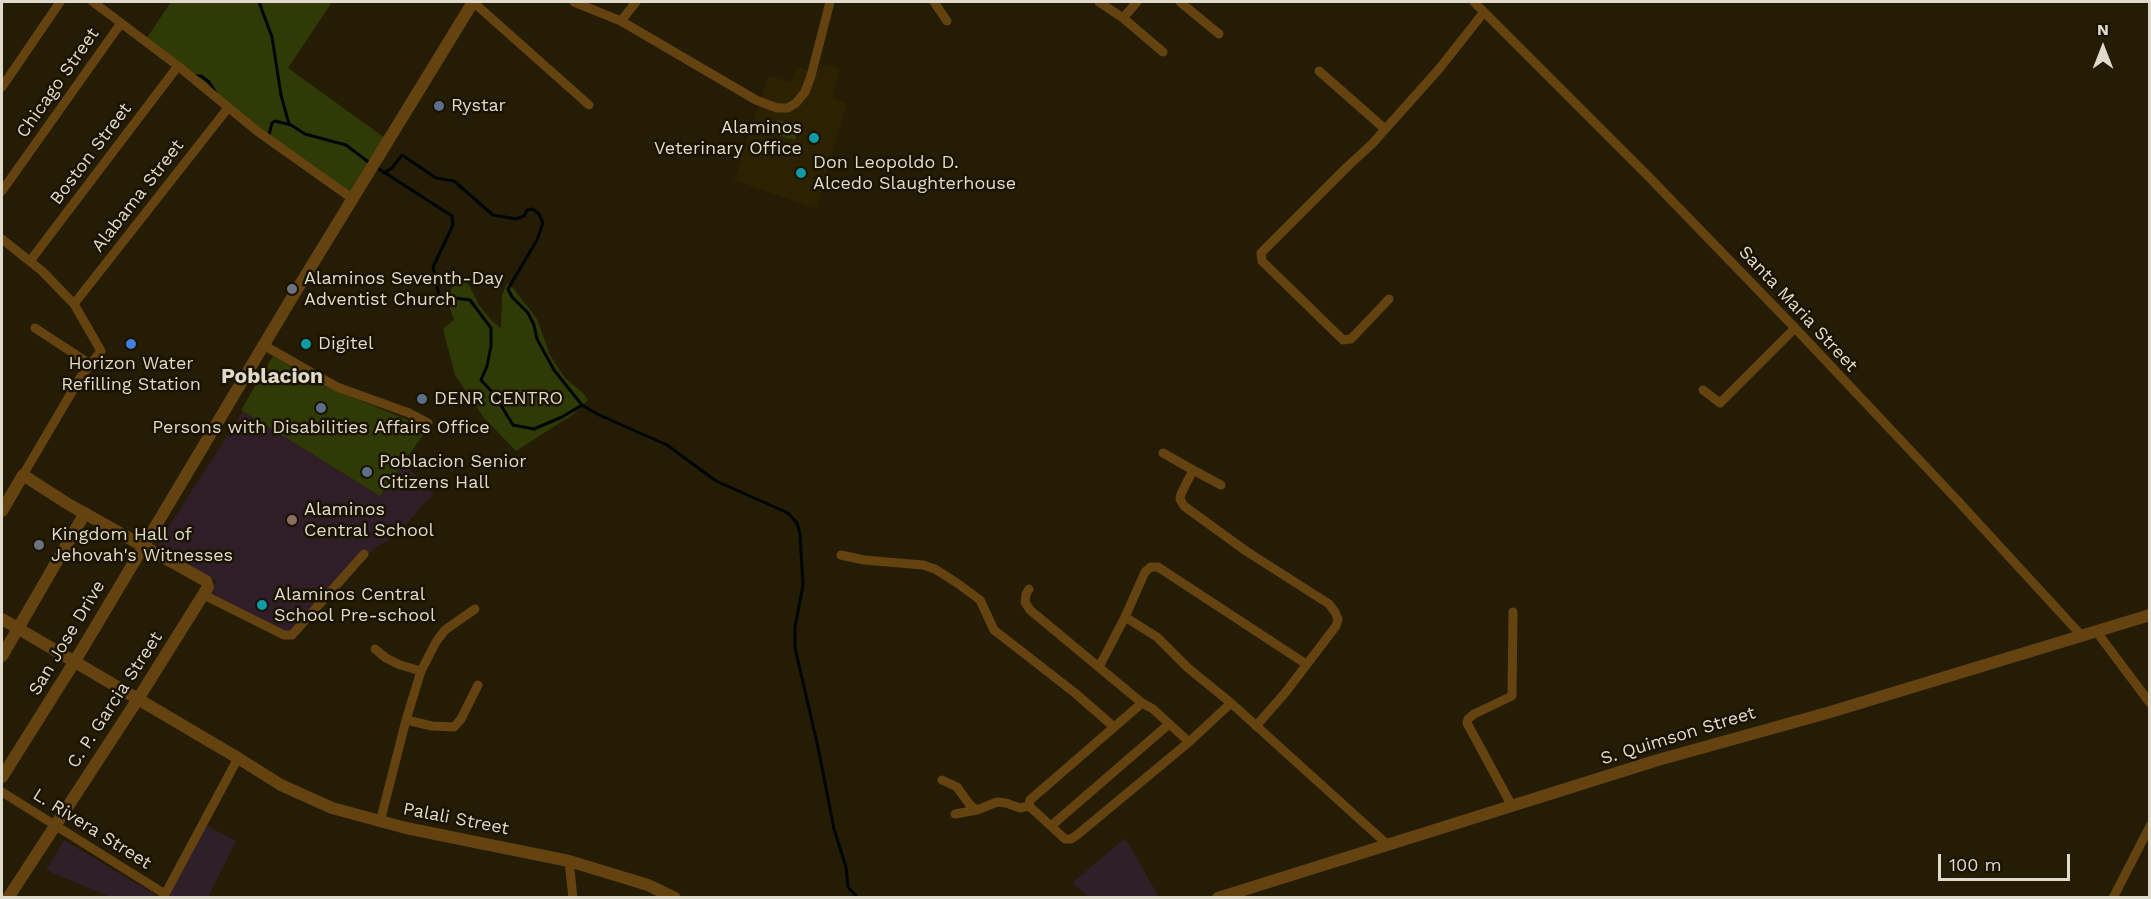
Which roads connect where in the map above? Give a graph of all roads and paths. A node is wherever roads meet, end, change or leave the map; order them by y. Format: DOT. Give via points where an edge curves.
graph roads {
  1 [pos="60,2"];
  2 [pos="93,2"];
  3 [pos="473,2"];
  4 [pos="574,2"];
  5 [pos="636,2"];
  6 [pos="830,2"];
  7 [pos="934,2"];
  8 [pos="1099,2"];
  9 [pos="1137,2"];
  10 [pos="1180,2"];
  11 [pos="1474,2"];
  12 [pos="1484,12"];
  13 [pos="1123,18"];
  14 [pos="621,21"];
  15 [pos="947,21"];
  16 [pos="121,23"];
  17 [pos="1220,34"];
  18 [pos="1163,52"];
  19 [pos="178,66"];
  20 [pos="1319,71"];
  21 [pos="2,87"];
  22 [pos="589,105"];
  23 [pos="228,108"];
  24 [pos="1385,129"];
  25 [pos="2,191"];
  26 [pos="353,199"];
  27 [pos="2,239"];
  28 [pos="30,261"];
  29 [pos="1389,299"];
  30 [pos="74,304"];
  31 [pos="35,328"];
  32 [pos="1795,328"];
  33 [pos="265,346"];
  34 [pos="90,364"];
  35 [pos="1703,390"];
  36 [pos="428,423"];
  37 [pos="1163,453"];
  38 [pos="1193,470"];
  39 [pos="22,475"];
  40 [pos="1221,485"];
  41 [pos="2,511"];
  42 [pos="85,513"];
  43 [pos="143,547"];
  44 [pos="363,554"];
  45 [pos="841,555"];
  46 [pos="1029,589"];
  47 [pos="204,595"];
  48 [pos="475,609"];
  49 [pos="1513,612"];
  50 [pos="2150,615"];
  51 [pos="1125,617"];
  52 [pos="2,619"];
  53 [pos="18,630"];
  54 [pos="2096,631"];
  55 [pos="2081,635"];
  56 [pos="375,649"];
  57 [pos="2,656"];
  58 [pos="75,662"];
  59 [pos="1306,664"];
  60 [pos="1099,667"];
  61 [pos="421,671"];
  62 [pos="478,685"];
  63 [pos="138,699"];
  64 [pos="1142,703"];
  65 [pos="1231,703"];
  66 [pos="2150,704"];
  67 [pos="406,720"];
  68 [pos="1169,724"];
  69 [pos="1256,726"];
  70 [pos="1114,727"];
  71 [pos="1189,742"];
  72 [pos="238,758"];
  73 [pos="2,777"];
  74 [pos="942,780"];
  75 [pos="2,792"];
  76 [pos="1029,806"];
  77 [pos="1512,806"];
  78 [pos="976,810"];
  79 [pos="956,814"];
  80 [pos="380,822"];
  81 [pos="54,826"];
  82 [pos="1051,826"];
  83 [pos="2150,826"];
  84 [pos="1388,844"];
  85 [pos="569,861"];
  86 [pos="164,896"];
  87 [pos="8,897"];
  88 [pos="573,897"];
  89 [pos="675,897"];
  90 [pos="1218,897"];
  91 [pos="2113,897"];
  1 -- 21 [label="street"];
  2 -- 16 [label="street"];
  3 -- 22 [label="street"];
  3 -- 26 [label="street, San Jose Drive"];
  4 -- 14 [label="street"];
  5 -- 14 [label="street"];
  6 -- 14 [label="street" via="812,76 796,104 788,108 756,100"];
  7 -- 15 [label="street"];
  8 -- 13 [label="street"];
  9 -- 13 [label="street"];
  10 -- 17 [label="street"];
  11 -- 12 [label="street, Santa Maria Street"];
  12 -- 24 [label="street"];
  12 -- 32 [label="street, Santa Maria Street"];
  13 -- 18 [label="street"];
  16 -- 19 [label="street"];
  16 -- 25 [label="street, Chicago Street"];
  19 -- 23 [label="street"];
  19 -- 28 [label="street, Boston Street"];
  20 -- 24 [label="street"];
  23 -- 26 [label="street"];
  23 -- 30 [label="street, Alabama Street"];
  24 -- 29 [label="street" via="1264,249 1261,258 1343,340 1351,339"];
  26 -- 33 [label="street, San Jose Drive"];
  27 -- 28 [label="street"];
  28 -- 30 [label="street"];
  30 -- 34 [label="street" via="101,351"];
  31 -- 34 [label="street"];
  32 -- 35 [label="street" via="1720,403"];
  32 -- 55 [label="street, Santa Maria Street"];
  33 -- 36 [label="street" via="337,387"];
  33 -- 43 [label="street, San Jose Drive"];
  34 -- 39 [label="street"];
  37 -- 38 [label="street"];
  38 -- 40 [label="street"];
  38 -- 59 [label="street" via="1181,494 1184,506 1329,604 1335,612 1336,626"];
  39 -- 41 [label="street"];
  39 -- 42 [label="street"];
  42 -- 43 [label="street"];
  42 -- 53 [label="street"];
  43 -- 47 [label="street" via="206,581"];
  43 -- 58 [label="street, San Jose Drive"];
  44 -- 47 [label="street" via="292,636 284,636"];
  45 -- 70 [label="street" via="935,569 980,600 994,630"];
  46 -- 60 [label="street" via="1024,602 1030,610"];
  47 -- 63 [label="street, C. P. Garcia Street"];
  48 -- 61 [label="street" via="445,630"];
  49 -- 77 [label="street" via="1511,697 1474,714 1467,723"];
  50 -- 54 [label="street, S. Quimson Street"];
  51 -- 59 [label="street" via="1145,572 1158,567"];
  51 -- 60 [label="street"];
  51 -- 65 [label="street" via="1157,637"];
  52 -- 53 [label="street, Palali Street"];
  53 -- 57 [label="street"];
  53 -- 58 [label="street, Palali Street"];
  54 -- 55 [label="street, S. Quimson Street"];
  54 -- 66 [label="street"];
  55 -- 77 [label="street, S. Quimson Street"];
  56 -- 61 [label="street" via="400,665"];
  58 -- 63 [label="street, Palali Street"];
  58 -- 73 [label="street, San Jose Drive"];
  59 -- 69 [label="street"];
  60 -- 64 [label="street"];
  61 -- 67 [label="street"];
  62 -- 67 [label="street" via="454,727"];
  63 -- 72 [label="street, Palali Street"];
  63 -- 81 [label="street, C. P. Garcia Street"];
  64 -- 68 [label="street"];
  64 -- 70 [label="street"];
  65 -- 69 [label="street"];
  65 -- 71 [label="street"];
  67 -- 80 [label="street"];
  68 -- 71 [label="street"];
  68 -- 82 [label="street"];
  69 -- 84 [label="street"];
  70 -- 76 [label="street" via="1032,797"];
  71 -- 82 [label="street" via="1071,839 1065,839"];
  72 -- 80 [label="street, Palali Street" via="281,785 332,808"];
  72 -- 86 [label="street"];
  74 -- 78 [label="street" via="957,787"];
  75 -- 81 [label="street, L. Rivera Street"];
  76 -- 78 [label="street" via="1020,808 997,802"];
  76 -- 82 [label="street"];
  77 -- 84 [label="street, S. Quimson Street"];
  78 -- 79 [label="street"];
  80 -- 85 [label="street, Palali Street"];
  81 -- 86 [label="street, L. Rivera Street"];
  81 -- 87 [label="street, C. P. Garcia Street"];
  83 -- 91 [label="street"];
  84 -- 90 [label="street, S. Quimson Street"];
  85 -- 88 [label="street"];
  85 -- 89 [label="street, Palali Street"];
}
